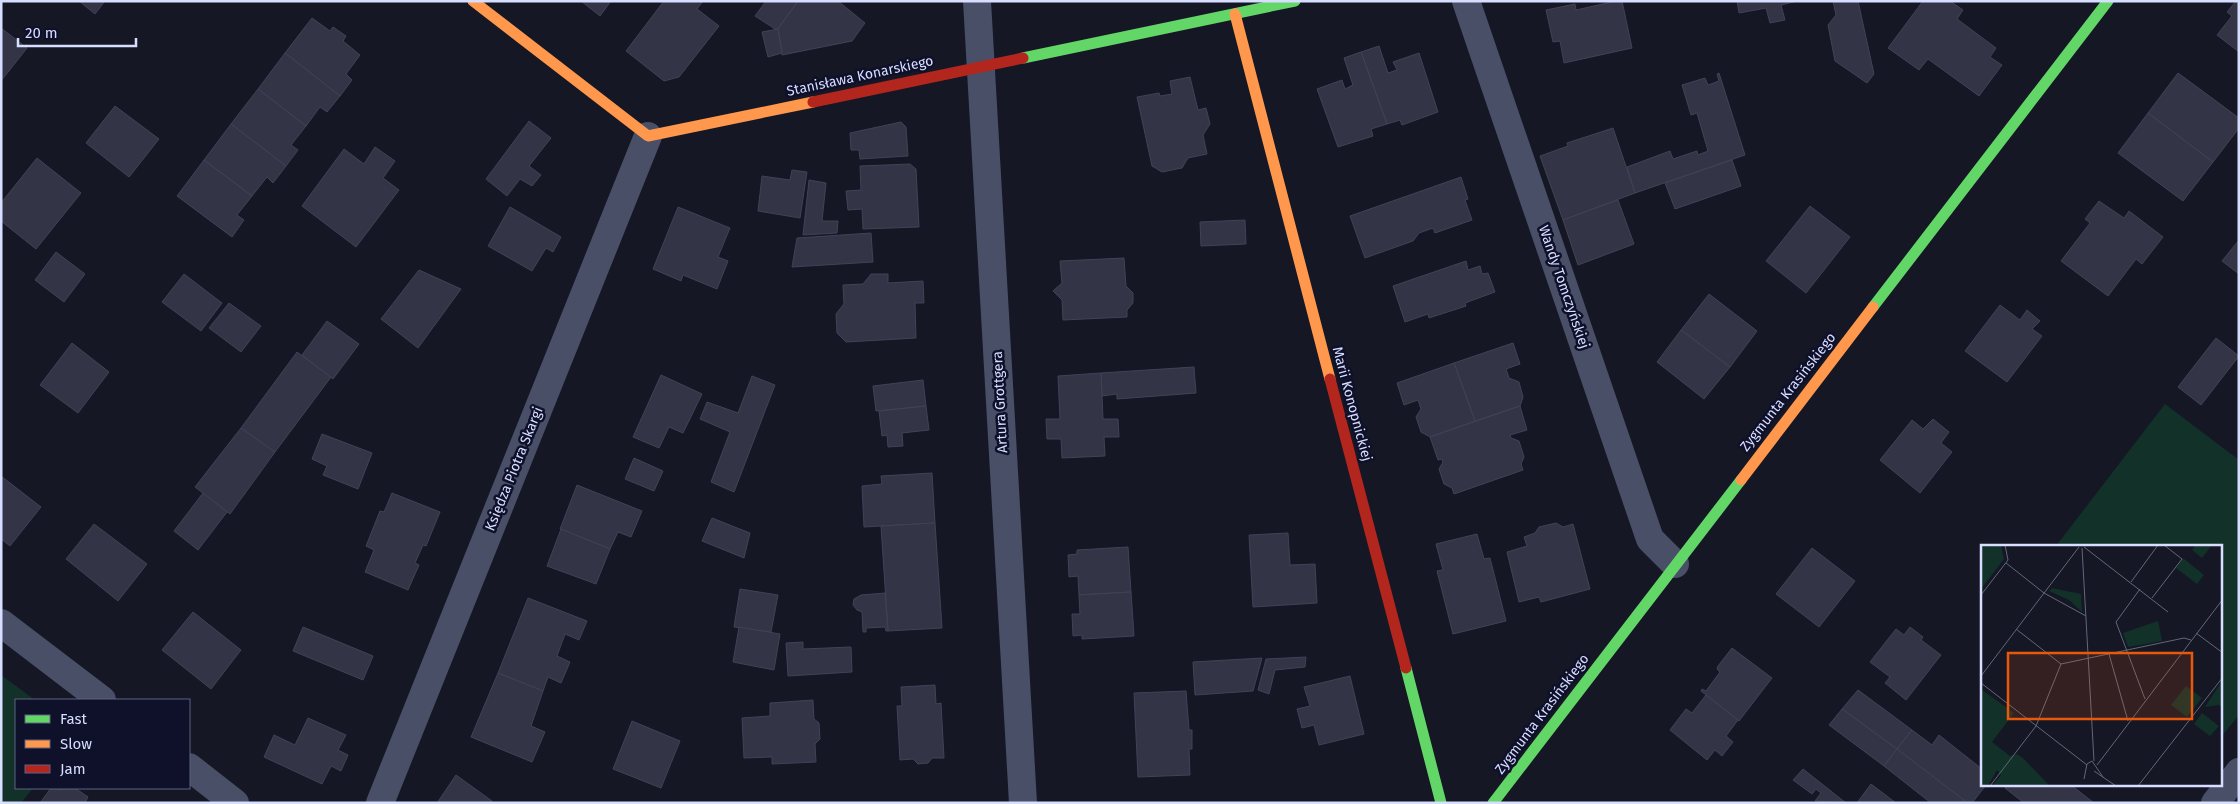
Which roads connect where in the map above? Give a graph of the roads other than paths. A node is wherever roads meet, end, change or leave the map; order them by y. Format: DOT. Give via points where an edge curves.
graph roads {
  1 [pos="473,1"];
  2 [pos="977,1"];
  3 [pos="1295,1"];
  4 [pos="1466,1"];
  5 [pos="2108,1"];
  6 [pos="1235,14"];
  7 [pos="981,66"];
  8 [pos="648,136"];
  9 [pos="1675,564"];
  10 [pos="1,623"];
  11 [pos="101,699"];
  12 [pos="190,768"];
  13 [pos="2239,772"];
  14 [pos="235,803"];
  15 [pos="380,803"];
  16 [pos="1023,803"];
  17 [pos="1441,803"];
  18 [pos="1493,803"];
  19 [pos="2215,803"];
  1 -- 8 [label="street"];
  2 -- 7 [label="street, Artura Grottgera"];
  3 -- 6 [label="street, Stanisława Konarskiego"];
  4 -- 9 [label="street, Wandy Tomczyńskiej" via="1650,539"];
  5 -- 9 [label="street, Zygmunta Krasińskiego"];
  6 -- 7 [label="street, Stanisława Konarskiego"];
  6 -- 17 [label="street, Marii Konopnickiej"];
  7 -- 8 [label="street, Stanisława Konarskiego"];
  7 -- 16 [label="street, Artura Grottgera"];
  8 -- 15 [label="street, Księdza Piotra Skargi"];
  9 -- 18 [label="street, Zygmunta Krasińskiego"];
  10 -- 11 [label="street"];
  12 -- 14 [label="street"];
  13 -- 19 [label="street"];
}
